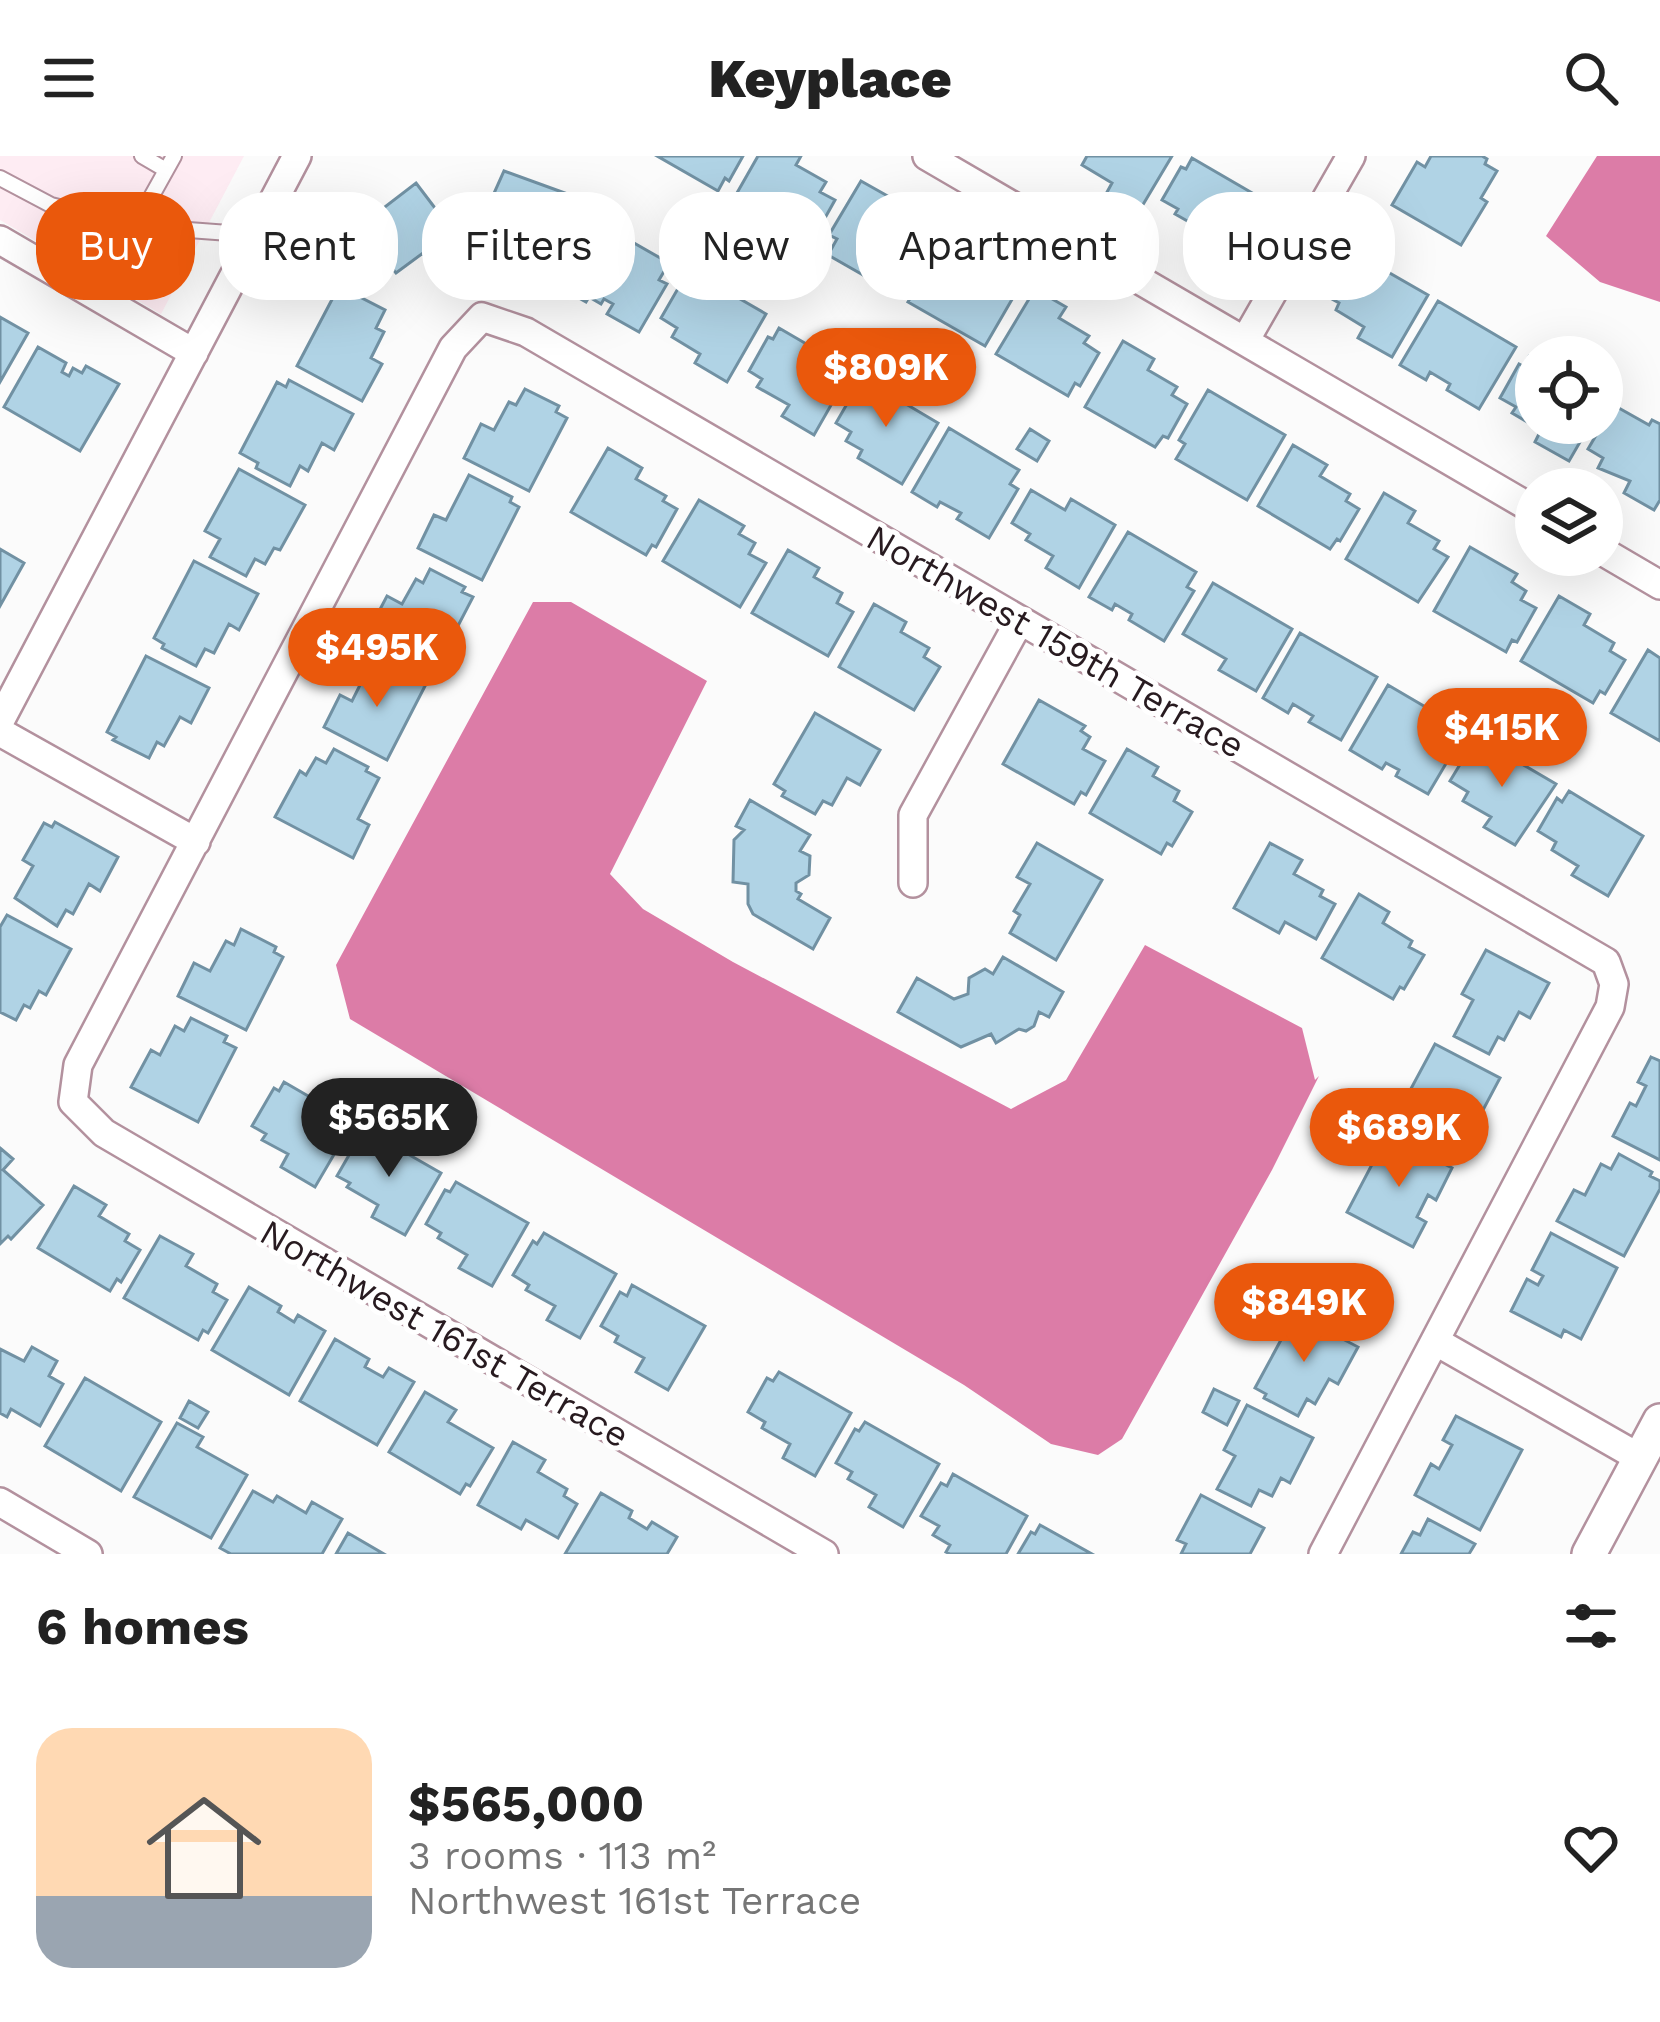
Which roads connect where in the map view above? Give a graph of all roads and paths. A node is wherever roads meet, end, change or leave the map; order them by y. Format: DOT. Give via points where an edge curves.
graph roads {
  1 [pos="142,156"];
  2 [pos="298,156"];
  3 [pos="927,156"];
  4 [pos="1351,156"];
  5 [pos="170,163"];
  6 [pos="0,178"];
  7 [pos="153,192"];
  8 [pos="279,192"];
  9 [pos="36,197"];
  10 [pos="0,240"];
  11 [pos="222,300"];
  12 [pos="1246,339"];
  13 [pos="194,353"];
  14 [pos="1515,499"];
  15 [pos="1623,563"];
  16 [pos="1660,585"];
  17 [pos="1021,620"];
  18 [pos="0,722"];
  19 [pos="0,732"];
  20 [pos="196,842"];
  21 [pos="913,883"];
  22 [pos="1435,1341"];
  23 [pos="1660,1421"];
  24 [pos="1640,1458"];
  25 [pos="0,1502"];
  26 [pos="88,1554"];
  27 [pos="824,1554"];
  28 [pos="1322,1554"];
  29 [pos="1589,1554"];
  1 -- 5 [label="lane"];
  2 -- 8 [label="street"];
  3 -- 12 [label="street"];
  4 -- 12 [label="street"];
  5 -- 7 [label="lane"];
  6 -- 9 [label="lane"];
  10 -- 13 [label="street"];
  11 -- 13 [label="street"];
  12 -- 14 [label="street"];
  13 -- 18 [label="street"];
  15 -- 16 [label="street"];
  17 -- 20 [label="street, Northwest 159th Terrace" via="526,332 482,316 453,348"];
  17 -- 21 [label="street" via="913,815"];
  17 -- 22 [label="street, Northwest 159th Terrace" via="1606,962 1614,984 1610,1007"];
  19 -- 20 [label="street"];
  20 -- 27 [label="street, Northwest 161st Terrace" via="78,1066 73,1102 104,1133"];
  22 -- 24 [label="street"];
  22 -- 28 [label="street"];
  23 -- 24 [label="street"];
  24 -- 29 [label="street"];
  25 -- 26 [label="street"];
}
